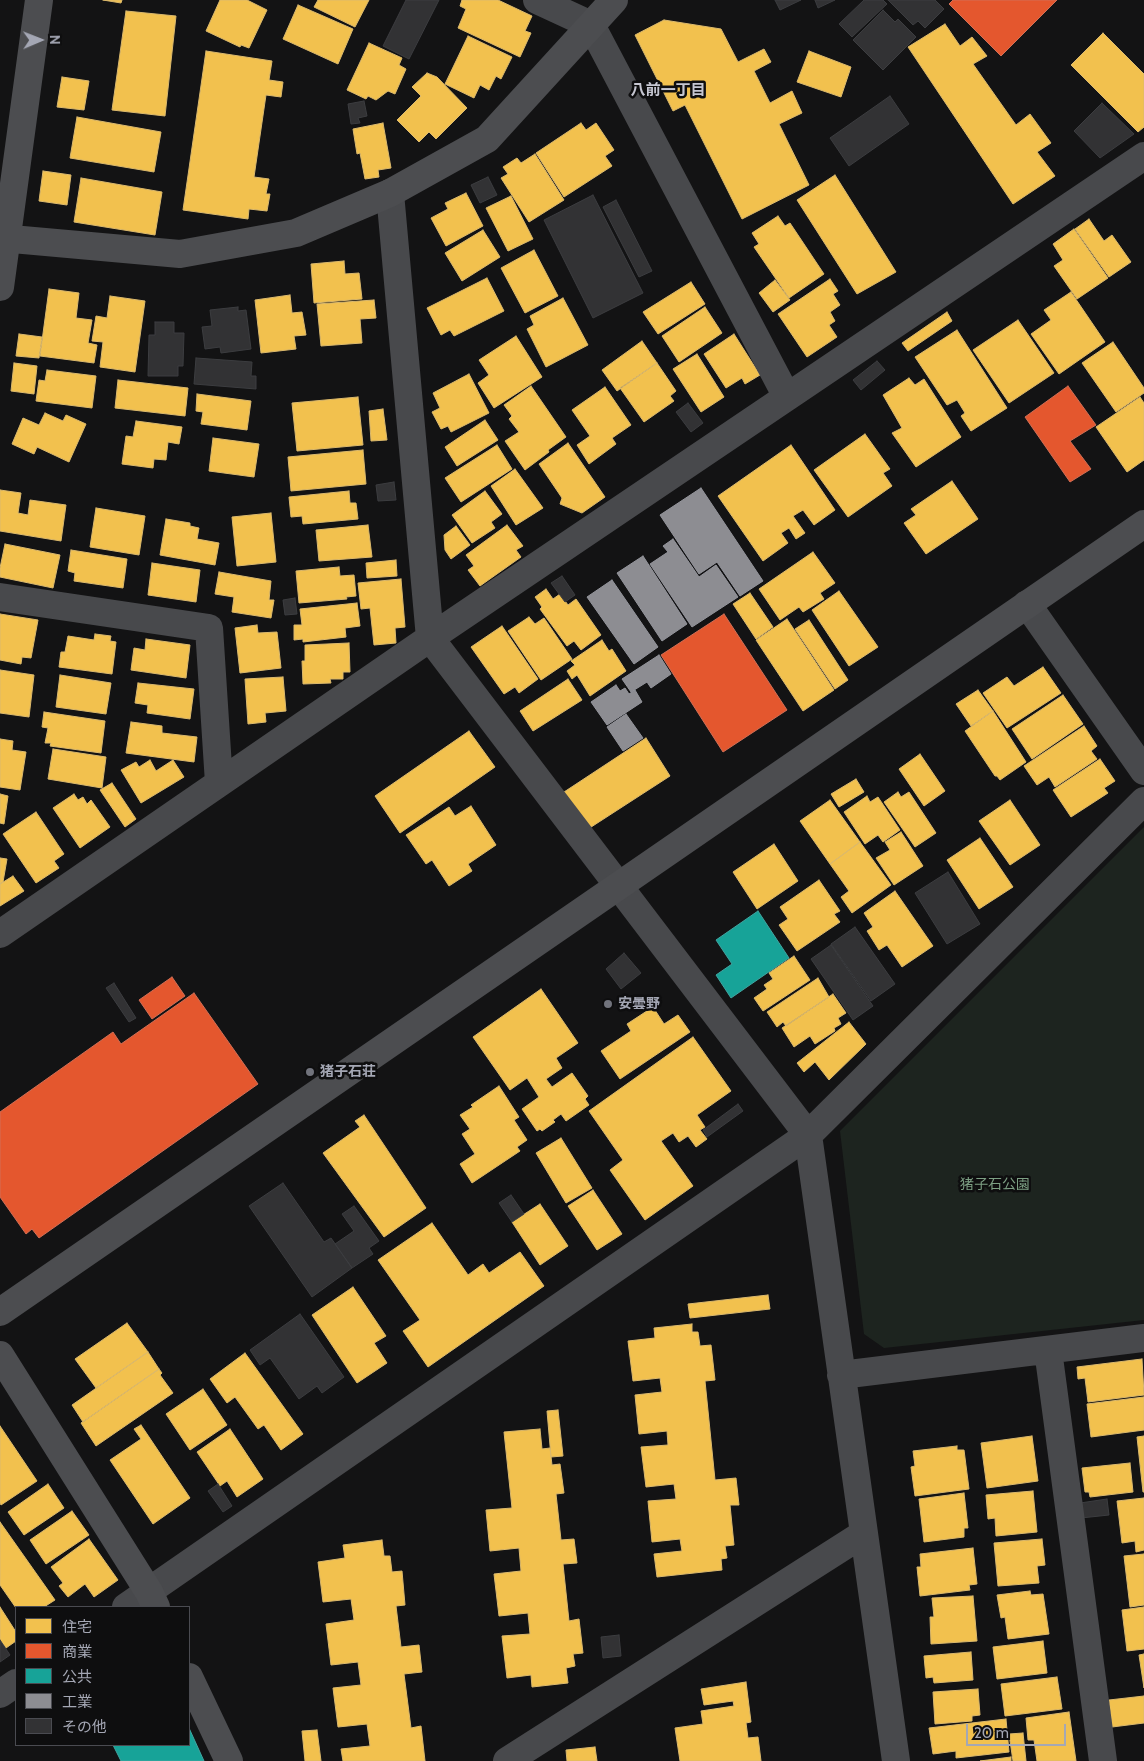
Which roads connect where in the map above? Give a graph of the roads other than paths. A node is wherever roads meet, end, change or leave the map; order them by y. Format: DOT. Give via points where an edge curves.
graph roads {
  1 [pos="39,0"];
  2 [pos="537,0"];
  3 [pos="614,0"];
  4 [pos="591,25"];
  5 [pos="1144,156"];
  6 [pos="390,193"];
  7 [pos="3,239"];
  8 [pos="0,287"];
  9 [pos="788,397"];
  10 [pos="1144,524"];
  11 [pos="0,597"];
  12 [pos="1027,604"];
  13 [pos="430,638"];
  14 [pos="1144,771"];
  15 [pos="219,783"];
  16 [pos="1144,800"];
  17 [pos="618,886"];
  18 [pos="0,934"];
  19 [pos="808,1135"];
  20 [pos="0,1312"];
  21 [pos="1144,1338"];
  22 [pos="1048,1350"];
  23 [pos="0,1356"];
  24 [pos="841,1375"];
  25 [pos="863,1534"];
  26 [pos="152,1600"];
  27 [pos="130,1606"];
  28 [pos="190,1679"];
  29 [pos="15,1684"];
  30 [pos="0,1694"];
  31 [pos="228,1761"];
  32 [pos="506,1761"];
  33 [pos="896,1761"];
  34 [pos="1103,1761"];
  1 -- 7 [label="street"];
  2 -- 4 [label="street"];
  3 -- 4 [label="street"];
  4 -- 6 [label="street" via="487,139"];
  4 -- 9 [label="street"];
  5 -- 9 [label="street"];
  6 -- 7 [label="street" via="296,233 180,254"];
  6 -- 13 [label="street"];
  7 -- 8 [label="street"];
  9 -- 13 [label="street"];
  10 -- 12 [label="street"];
  11 -- 15 [label="street" via="209,628"];
  12 -- 14 [label="street"];
  12 -- 17 [label="street"];
  13 -- 15 [label="street"];
  13 -- 17 [label="street"];
  15 -- 18 [label="street"];
  16 -- 19 [label="street"];
  17 -- 19 [label="street"];
  17 -- 20 [label="street"];
  19 -- 24 [label="street"];
  19 -- 26 [label="street"];
  21 -- 22 [label="street"];
  22 -- 24 [label="street"];
  22 -- 34 [label="street"];
  23 -- 26 [label="street"];
  24 -- 25 [label="street"];
  25 -- 32 [label="street"];
  25 -- 33 [label="street"];
  26 -- 27 [label="street"];
  28 -- 31 [label="street"];
  29 -- 30 [label="street"];
}
